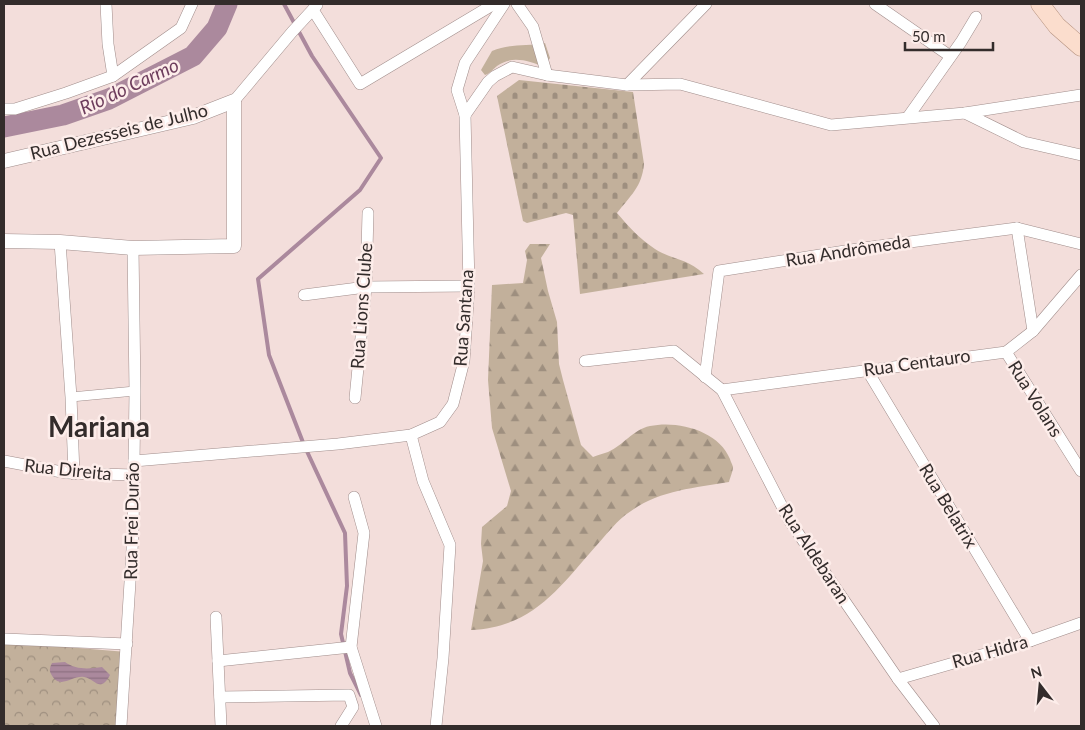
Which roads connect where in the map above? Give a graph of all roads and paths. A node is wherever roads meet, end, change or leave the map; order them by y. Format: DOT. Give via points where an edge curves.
graph roads {
  1 [pos="106,4"];
  2 [pos="192,4"];
  3 [pos="494,4"];
  4 [pos="504,4"];
  5 [pos="516,4"];
  6 [pos="706,4"];
  7 [pos="875,4"];
  8 [pos="1040,4"];
  9 [pos="316,7"];
  10 [pos="976,17"];
  11 [pos="1081,47"];
  12 [pos="950,56"];
  13 [pos="547,75"];
  14 [pos="113,76"];
  15 [pos="627,85"];
  16 [pos="1081,95"];
  17 [pos="234,101"];
  18 [pos="4,109"];
  19 [pos="965,113"];
  20 [pos="465,116"];
  21 [pos="908,118"];
  22 [pos="1081,155"];
  23 [pos="4,161"];
  24 [pos="368,213"];
  25 [pos="1017,228"];
  26 [pos="4,241"];
  27 [pos="60,242"];
  28 [pos="1081,244"];
  29 [pos="133,248"];
  30 [pos="1081,274"];
  31 [pos="469,286"];
  32 [pos="366,287"];
  33 [pos="304,295"];
  34 [pos="1033,331"];
  35 [pos="1006,352"];
  36 [pos="586,361"];
  37 [pos="867,370"];
  38 [pos="705,377"];
  39 [pos="722,390"];
  40 [pos="135,391"];
  41 [pos="71,397"];
  42 [pos="355,398"];
  43 [pos="411,435"];
  44 [pos="4,461"];
  45 [pos="134,461"];
  46 [pos="1081,470"];
  47 [pos="74,474"];
  48 [pos="134,475"];
  49 [pos="354,498"];
  50 [pos="216,617"];
  51 [pos="1081,623"];
  52 [pos="4,639"];
  53 [pos="1030,641"];
  54 [pos="127,644"];
  55 [pos="350,647"];
  56 [pos="218,661"];
  57 [pos="898,679"];
  58 [pos="220,697"];
  59 [pos="121,726"];
  60 [pos="221,726"];
  61 [pos="341,726"];
  62 [pos="376,726"];
  63 [pos="436,726"];
  64 [pos="934,726"];
  1 -- 14 [label="street"];
  2 -- 14 [label="street" via="181,28"];
  3 -- 9 [label="street" via="360,84"];
  4 -- 20 [label="street, Rua Santana" via="464,63 457,90"];
  5 -- 13 [label="street" via="533,27"];
  6 -- 15 [label="street"];
  7 -- 12 [label="street"];
  8 -- 11 [label="main road" via="1057,26"];
  9 -- 17 [label="street, Rua Dezesseis de Julho"];
  10 -- 12 [label="street"];
  12 -- 21 [label="street"];
  13 -- 15 [label="street"];
  13 -- 20 [label="street" via="512,67 488,82"];
  14 -- 18 [label="street" via="49,98"];
  15 -- 21 [label="street" via="680,84 830,125"];
  16 -- 19 [label="street"];
  17 -- 23 [label="street, Rua Dezesseis de Julho" via="193,117"];
  17 -- 29 [label="street" via="234,246"];
  19 -- 21 [label="street"];
  19 -- 22 [label="street" via="1024,142"];
  20 -- 31 [label="street, Rua Santana"];
  24 -- 32 [label="street, Rua Lions Clube"];
  25 -- 28 [label="street, Rua Andrômeda"];
  25 -- 34 [label="street"];
  25 -- 38 [label="street, Rua Andrômeda" via="719,271"];
  26 -- 27 [label="street"];
  27 -- 29 [label="street"];
  27 -- 41 [label="street"];
  29 -- 40 [label="street, Rua Frei Durão"];
  30 -- 34 [label="street"];
  31 -- 32 [label="street"];
  31 -- 43 [label="street, Rua Santana" via="464,361 453,404 440,422"];
  32 -- 33 [label="street"];
  32 -- 42 [label="street, Rua Lions Clube"];
  34 -- 35 [label="street"];
  35 -- 37 [label="street, Rua Centauro"];
  35 -- 46 [label="street, Rua Volans"];
  36 -- 38 [label="street, Rua Aldebaran" via="674,351"];
  37 -- 39 [label="street, Rua Centauro"];
  37 -- 53 [label="street, Rua Belatrix"];
  38 -- 39 [label="street, Rua Aldebaran"];
  39 -- 57 [label="street, Rua Aldebaran" via="789,520"];
  40 -- 41 [label="street"];
  40 -- 45 [label="street, Rua Frei Durão"];
  41 -- 47 [label="street"];
  43 -- 45 [label="street, Rua Santana"];
  43 -- 63 [label="street" via="423,481 450,545"];
  44 -- 47 [label="street, Rua Direita"];
  45 -- 48 [label="street, Rua Frei Durão"];
  47 -- 48 [label="street, Rua Direita"];
  48 -- 54 [label="street, Rua Frei Durão"];
  49 -- 55 [label="street" via="364,533"];
  50 -- 56 [label="street"];
  51 -- 53 [label="street, Rua Hidra"];
  52 -- 54 [label="street"];
  53 -- 57 [label="street, Rua Hidra"];
  54 -- 59 [label="street, Rua Frei Durão"];
  55 -- 56 [label="street"];
  55 -- 62 [label="street"];
  56 -- 58 [label="street"];
  57 -- 64 [label="street, Rua Aldebaran"];
  58 -- 60 [label="street"];
  58 -- 61 [label="street" via="349,695 353,708"];
}
